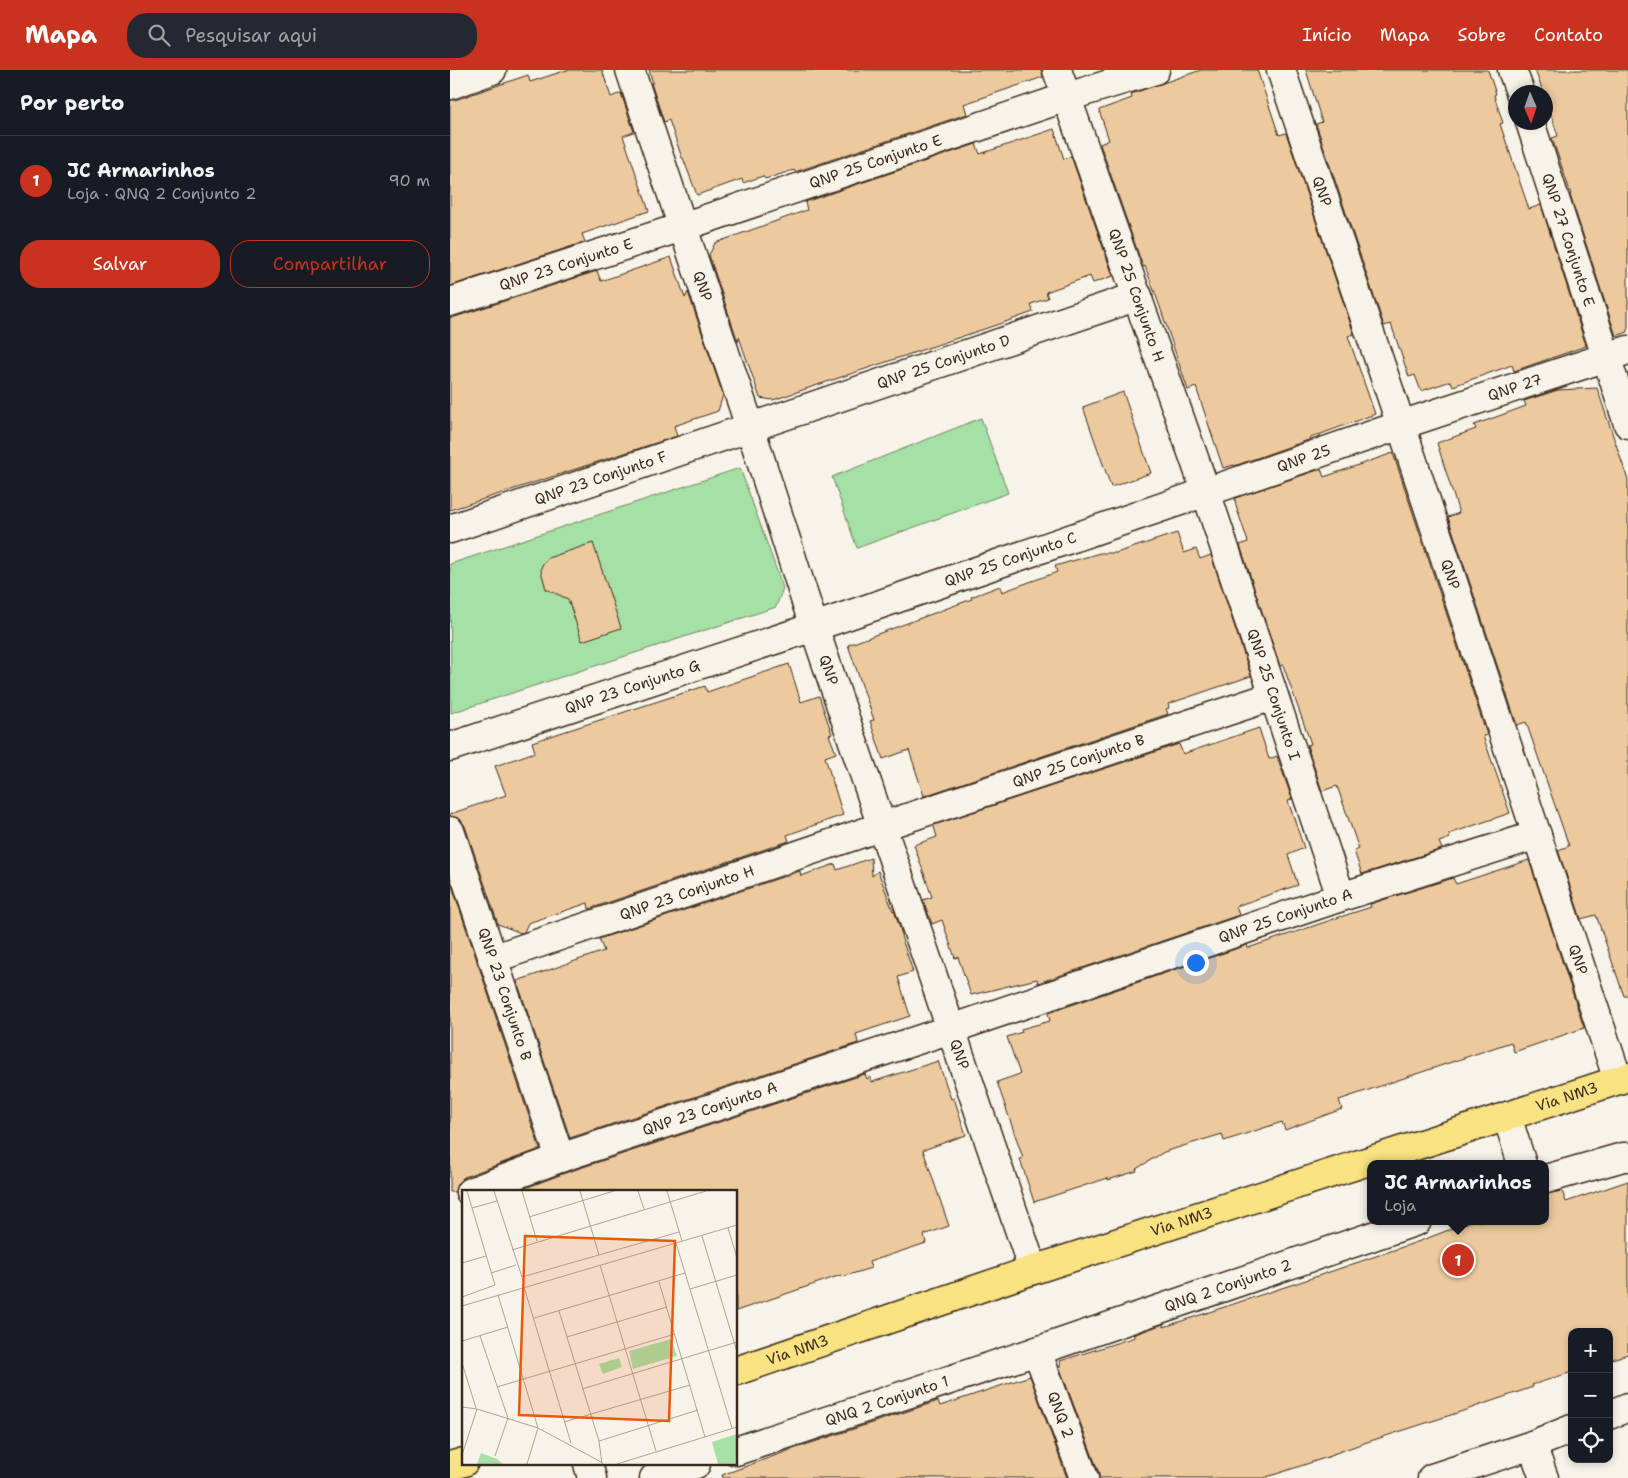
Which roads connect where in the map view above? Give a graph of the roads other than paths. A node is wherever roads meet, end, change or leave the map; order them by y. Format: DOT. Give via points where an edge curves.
graph roads {
  1 [pos="492,70"];
  2 [pos="630,70"];
  3 [pos="1057,70"];
  4 [pos="1155,70"];
  5 [pos="1281,70"];
  6 [pos="1512,70"];
  7 [pos="450,85"];
  8 [pos="1517,85"];
  9 [pos="1067,97"];
  10 [pos="1533,130"];
  11 [pos="682,227"];
  12 [pos="1138,296"];
  13 [pos="450,302"];
  14 [pos="1617,353"];
  15 [pos="1628,424"];
  16 [pos="1401,425"];
  17 [pos="750,427"];
  18 [pos="1206,492"];
  19 [pos="450,529"];
  20 [pos="814,627"];
  21 [pos="1273,696"];
  22 [pos="450,746"];
  23 [pos="883,826"];
  24 [pos="450,831"];
  25 [pos="1536,834"];
  26 [pos="1340,897"];
  27 [pos="492,959"];
  28 [pos="951,1028"];
  29 [pos="1623,1079"];
  30 [pos="1508,1116"];
  31 [pos="1628,1157"];
  32 [pos="560,1158"];
  33 [pos="1372,1160"];
  34 [pos="1521,1160"];
  35 [pos="1367,1162"];
  36 [pos="1549,1178"];
  37 [pos="475,1190"];
  38 [pos="462,1195"];
  39 [pos="450,1199"];
  40 [pos="1405,1225"];
  41 [pos="1033,1270"];
  42 [pos="1037,1351"];
  43 [pos="738,1370"];
  44 [pos="1628,1407"];
  45 [pos="1613,1413"];
  46 [pos="1568,1431"];
  47 [pos="1532,1445"];
  48 [pos="738,1450"];
  49 [pos="690,1466"];
  50 [pos="654,1478"];
  51 [pos="1084,1478"];
  52 [pos="1432,1478"];
  53 [pos="1544,1478"];
  1 -- 7 [label="street"];
  2 -- 11 [label="street, QNP"];
  3 -- 9 [label="street, QNP 25 Conjunto H"];
  4 -- 9 [label="street"];
  5 -- 16 [label="street, QNP"];
  6 -- 8 [label="street"];
  9 -- 11 [label="street, QNP 25 Conjunto E"];
  9 -- 12 [label="street, QNP 25 Conjunto H"];
  10 -- 14 [label="street, QNP 27 Conjunto E"];
  11 -- 13 [label="street, QNP 23 Conjunto E"];
  11 -- 17 [label="street, QNP"];
  12 -- 17 [label="street, QNP 25 Conjunto D"];
  12 -- 18 [label="street, QNP 25 Conjunto H"];
  14 -- 15 [label="street, QNP 27 Conjunto E"];
  14 -- 16 [label="street, QNP 27"];
  16 -- 18 [label="street, QNP 25"];
  16 -- 25 [label="street, QNP"];
  17 -- 19 [label="street, QNP 23 Conjunto F"];
  17 -- 20 [label="street, QNP"];
  18 -- 20 [label="street, QNP 25 Conjunto C"];
  18 -- 21 [label="street, QNP 25 Conjunto I"];
  20 -- 22 [label="street, QNP 23 Conjunto G"];
  20 -- 23 [label="street, QNP"];
  21 -- 23 [label="street, QNP 25 Conjunto B"];
  21 -- 26 [label="street, QNP 25 Conjunto I"];
  23 -- 27 [label="street, QNP 23 Conjunto H"];
  23 -- 28 [label="street, QNP"];
  24 -- 27 [label="street, QNP 23 Conjunto B"];
  25 -- 26 [label="street, QNP 25 Conjunto A"];
  25 -- 29 [label="street, QNP"];
  26 -- 28 [label="street, QNP 25 Conjunto A"];
  27 -- 32 [label="street, QNP 23 Conjunto B"];
  28 -- 32 [label="street, QNP 23 Conjunto A"];
  28 -- 41 [label="street, QNP"];
  29 -- 30 [label="main road, Via NM3"];
  30 -- 33 [label="main road, Via NM3"];
  30 -- 34 [label="street"];
  31 -- 36 [label="street"];
  32 -- 37 [label="street, QNP 23 Conjunto A"];
  35 -- 41 [label="main road, Via NM3"];
  38 -- 39 [label="street"];
  40 -- 42 [label="street, QNQ 2 Conjunto 2"];
  41 -- 43 [label="main road, Via NM3"];
  42 -- 48 [label="street, QNQ 2 Conjunto 1"];
  42 -- 51 [label="street, QNQ 2"];
  44 -- 45 [label="street"];
  46 -- 47 [label="street"];
  47 -- 52 [label="street"];
  47 -- 53 [label="street"];
  49 -- 50 [label="street"];
}
